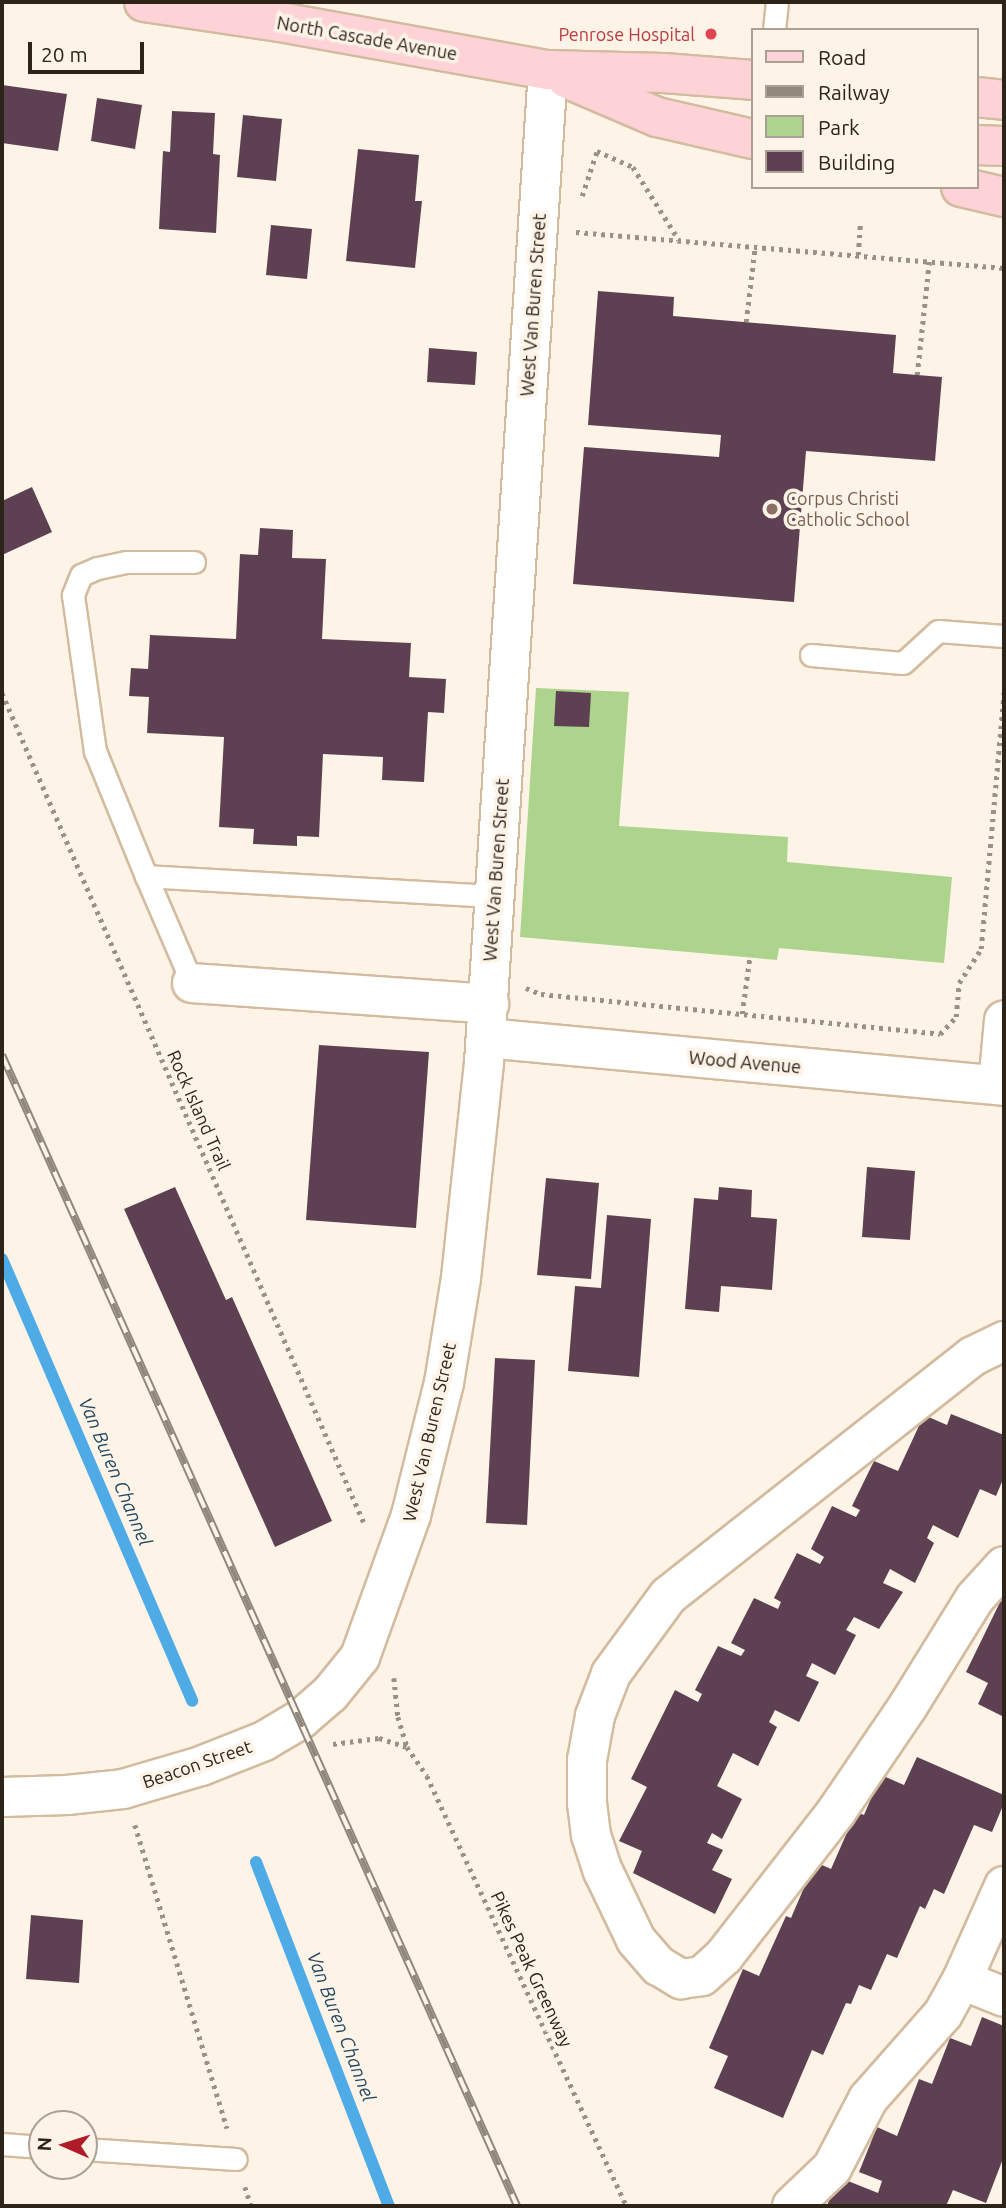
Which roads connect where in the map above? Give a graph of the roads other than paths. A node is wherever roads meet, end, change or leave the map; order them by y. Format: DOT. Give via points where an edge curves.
graph roads {
  1 [pos="144,2"];
  2 [pos="777,2"];
  3 [pos="281,12"];
  4 [pos="774,28"];
  5 [pos="548,70"];
  6 [pos="750,80"];
  7 [pos="978,97"];
  8 [pos="1004,100"];
  9 [pos="750,139"];
  10 [pos="978,145"];
  11 [pos="1004,146"];
  12 [pos="970,189"];
  13 [pos="1004,197"];
  14 [pos="194,562"];
  15 [pos="1004,636"];
  16 [pos="811,655"];
  17 [pos="146,876"];
  18 [pos="494,896"];
  19 [pos="192,983"];
  20 [pos="488,1005"];
  21 [pos="1004,1020"];
  22 [pos="1001,1086"];
  23 [pos="1004,1341"];
  24 [pos="1004,1566"];
  25 [pos="377,1663"];
  26 [pos="2,1797"];
  27 [pos="1004,1886"];
  28 [pos="962,1980"];
  29 [pos="1004,1997"];
  30 [pos="2,2144"];
  31 [pos="28,2146"];
  32 [pos="98,2150"];
  33 [pos="236,2159"];
  34 [pos="792,2206"];
  1 -- 3 [label="main road, North Cascade Avenue"];
  2 -- 4 [label="lane"];
  3 -- 5 [label="main road, North Cascade Avenue"];
  5 -- 6 [label="main road, North Cascade Avenue"];
  5 -- 9 [label="main road, North Cascade Avenue" via="657,117"];
  5 -- 18 [label="street, West Van Buren Street"];
  7 -- 8 [label="main road"];
  10 -- 11 [label="main road"];
  12 -- 13 [label="main road"];
  14 -- 17 [label="lane" via="126,562 97,568 81,575 73,595 95,751"];
  15 -- 16 [label="lane" via="937,631 903,663"];
  17 -- 18 [label="lane"];
  17 -- 19 [label="lane"];
  18 -- 20 [label="street, West Van Buren Street"];
  19 -- 20 [label="street, Wood Avenue"];
  20 -- 22 [label="street, Wood Avenue"];
  20 -- 25 [label="street, West Van Buren Street" via="461,1279 444,1383"];
  21 -- 22 [label="street"];
  23 -- 24 [label="street" via="973,1356 668,1595 611,1674 595,1716 587,1760 591,1835 636,1941 659,1966 681,1979 702,1976 724,1956 836,1812 975,1598"];
  25 -- 26 [label="street, Beacon Street" via="301,1719 264,1741 214,1761 123,1789"];
  27 -- 28 [label="street"];
  28 -- 29 [label="street"];
  28 -- 34 [label="street" via="943,2014 868,2099 832,2168"];
  30 -- 31 [label="lane"];
  32 -- 33 [label="lane"];
}
